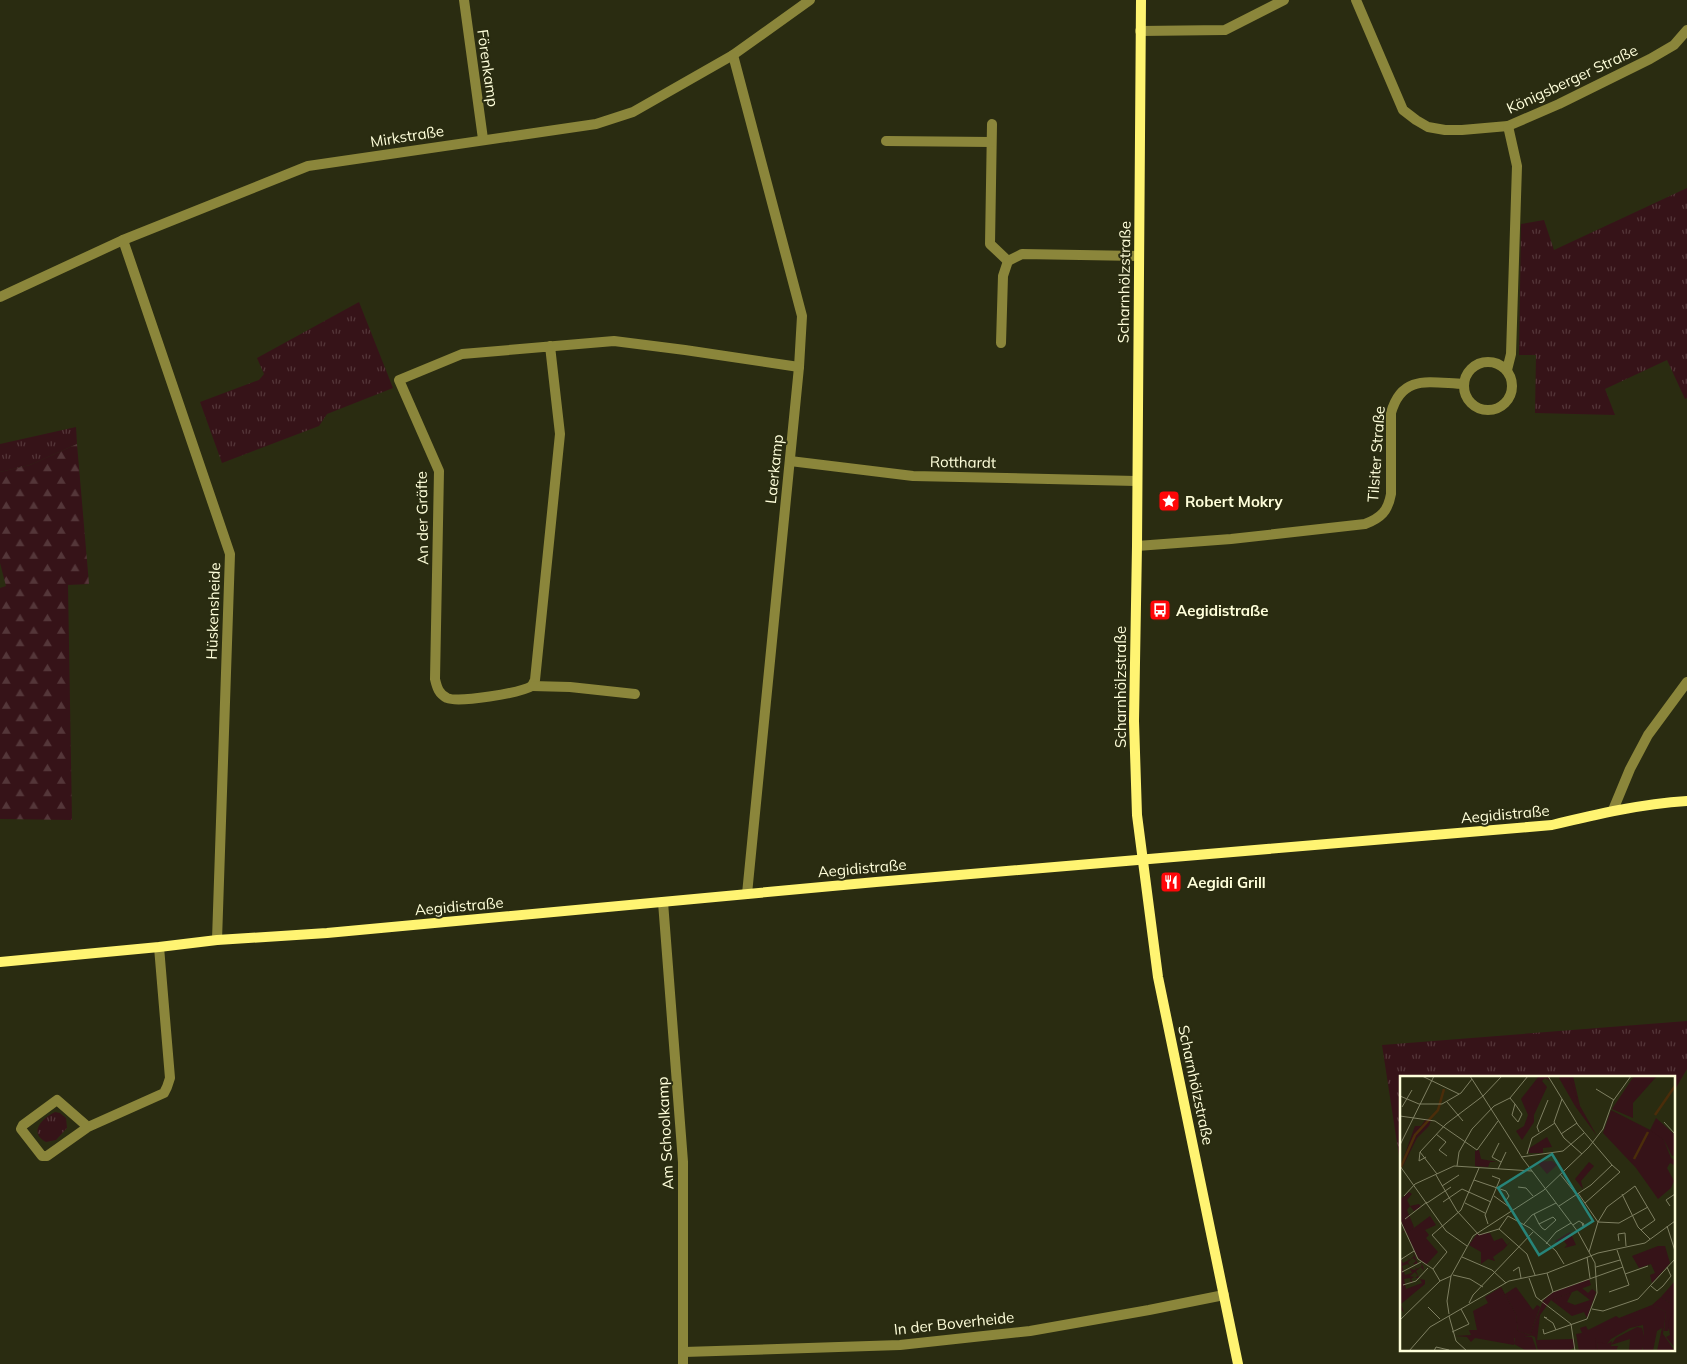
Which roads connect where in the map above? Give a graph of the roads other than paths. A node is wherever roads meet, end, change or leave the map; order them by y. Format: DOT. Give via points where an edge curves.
graph roads {
  1 [pos="464,0"];
  2 [pos="810,0"];
  3 [pos="1140,0"];
  4 [pos="1284,0"];
  5 [pos="1356,0"];
  6 [pos="1140,30"];
  7 [pos="1687,30"];
  8 [pos="732,55"];
  9 [pos="992,124"];
  10 [pos="1508,126"];
  11 [pos="483,139"];
  12 [pos="886,141"];
  13 [pos="991,142"];
  14 [pos="123,240"];
  15 [pos="1139,256"];
  16 [pos="1008,261"];
  17 [pos="0,297"];
  18 [pos="1001,343"];
  19 [pos="550,346"];
  20 [pos="799,367"];
  21 [pos="1507,370"];
  22 [pos="1464,384"];
  23 [pos="790,462"];
  24 [pos="1136,481"];
  25 [pos="1137,546"];
  26 [pos="1687,682"];
  27 [pos="532,686"];
  28 [pos="635,694"];
  29 [pos="1687,801"];
  30 [pos="1613,810"];
  31 [pos="1142,860"];
  32 [pos="747,894"];
  33 [pos="663,902"];
  34 [pos="217,940"];
  35 [pos="159,947"];
  36 [pos="0,962"];
  37 [pos="88,1127"];
  38 [pos="1224,1295"];
  39 [pos="684,1352"];
  40 [pos="683,1364"];
  41 [pos="1238,1364"];
  1 -- 11 [label="street, Förenkamp"];
  2 -- 8 [label="street, Mirkstraße"];
  3 -- 6 [label="street, Scharnhölzstraße"];
  4 -- 6 [label="street" via="1224,30"];
  5 -- 10 [label="street, Königsberger Straße" via="1403,110 1428,126 1444,130"];
  6 -- 15 [label="street, Scharnhölzstraße"];
  7 -- 10 [label="street, Königsberger Straße" via="1674,45 1650,59"];
  8 -- 11 [label="street, Mirkstraße" via="633,112 596,124"];
  8 -- 20 [label="street, Laerkamp" via="802,316"];
  9 -- 13 [label="street"];
  10 -- 21 [label="street" via="1517,166 1511,354"];
  11 -- 14 [label="street, Mirkstraße" via="308,166"];
  12 -- 13 [label="street"];
  13 -- 16 [label="street" via="990,244"];
  14 -- 17 [label="street, Mirkstraße"];
  14 -- 34 [label="street, Hüskensheide" via="230,554"];
  15 -- 16 [label="street" via="1022,254"];
  15 -- 24 [label="street, Scharnhölzstraße"];
  16 -- 18 [label="street" via="1003,276"];
  19 -- 20 [label="street, An der Gräfte" via="614,341"];
  19 -- 27 [label="street" via="560,434"];
  19 -- 27 [label="street, An der Gräfte" via="462,354 399,380 439,471 436,686 442,695 455,700 517,692"];
  20 -- 23 [label="street, Laerkamp"];
  21 -- 22 [label="street" via="1500,364 1481,363 1472,368"];
  21 -- 22 [label="street" via="1513,388 1504,405 1496,410 1477,408 1465,394"];
  22 -- 25 [label="street, Tilsiter Straße" via="1411,384 1394,401 1391,413 1391,494 1384,514 1376,520 1365,524 1231,539"];
  23 -- 24 [label="street, Rotthardt" via="913,476"];
  23 -- 32 [label="street, Laerkamp"];
  24 -- 25 [label="street, Scharnhölzstraße"];
  25 -- 31 [label="street, Scharnhölzstraße" via="1134,721 1136,815"];
  26 -- 30 [label="street" via="1648,735"];
  27 -- 28 [label="street, An der Gräfte"];
  29 -- 30 [label="street, Aegidistraße"];
  30 -- 31 [label="street, Aegidistraße" via="1552,825"];
  31 -- 32 [label="street, Aegidistraße"];
  31 -- 38 [label="street, Scharnhölzstraße" via="1158,977"];
  32 -- 33 [label="street, Aegidistraße"];
  33 -- 34 [label="street, Aegidistraße" via="327,934"];
  33 -- 39 [label="street, Am Schoolkamp" via="683,1162"];
  34 -- 35 [label="street, Aegidistraße"];
  35 -- 36 [label="street, Aegidistraße"];
  35 -- 37 [label="street" via="170,1078 168,1087 157,1097"];
  37 -- 37 [label="street" via="47,1156 21,1129 58,1100"];
  38 -- 39 [label="street, In der Boverheide" via="1030,1331 900,1345"];
  38 -- 41 [label="street, Scharnhölzstraße"];
  39 -- 40 [label="street, Am Schoolkamp"];
}
